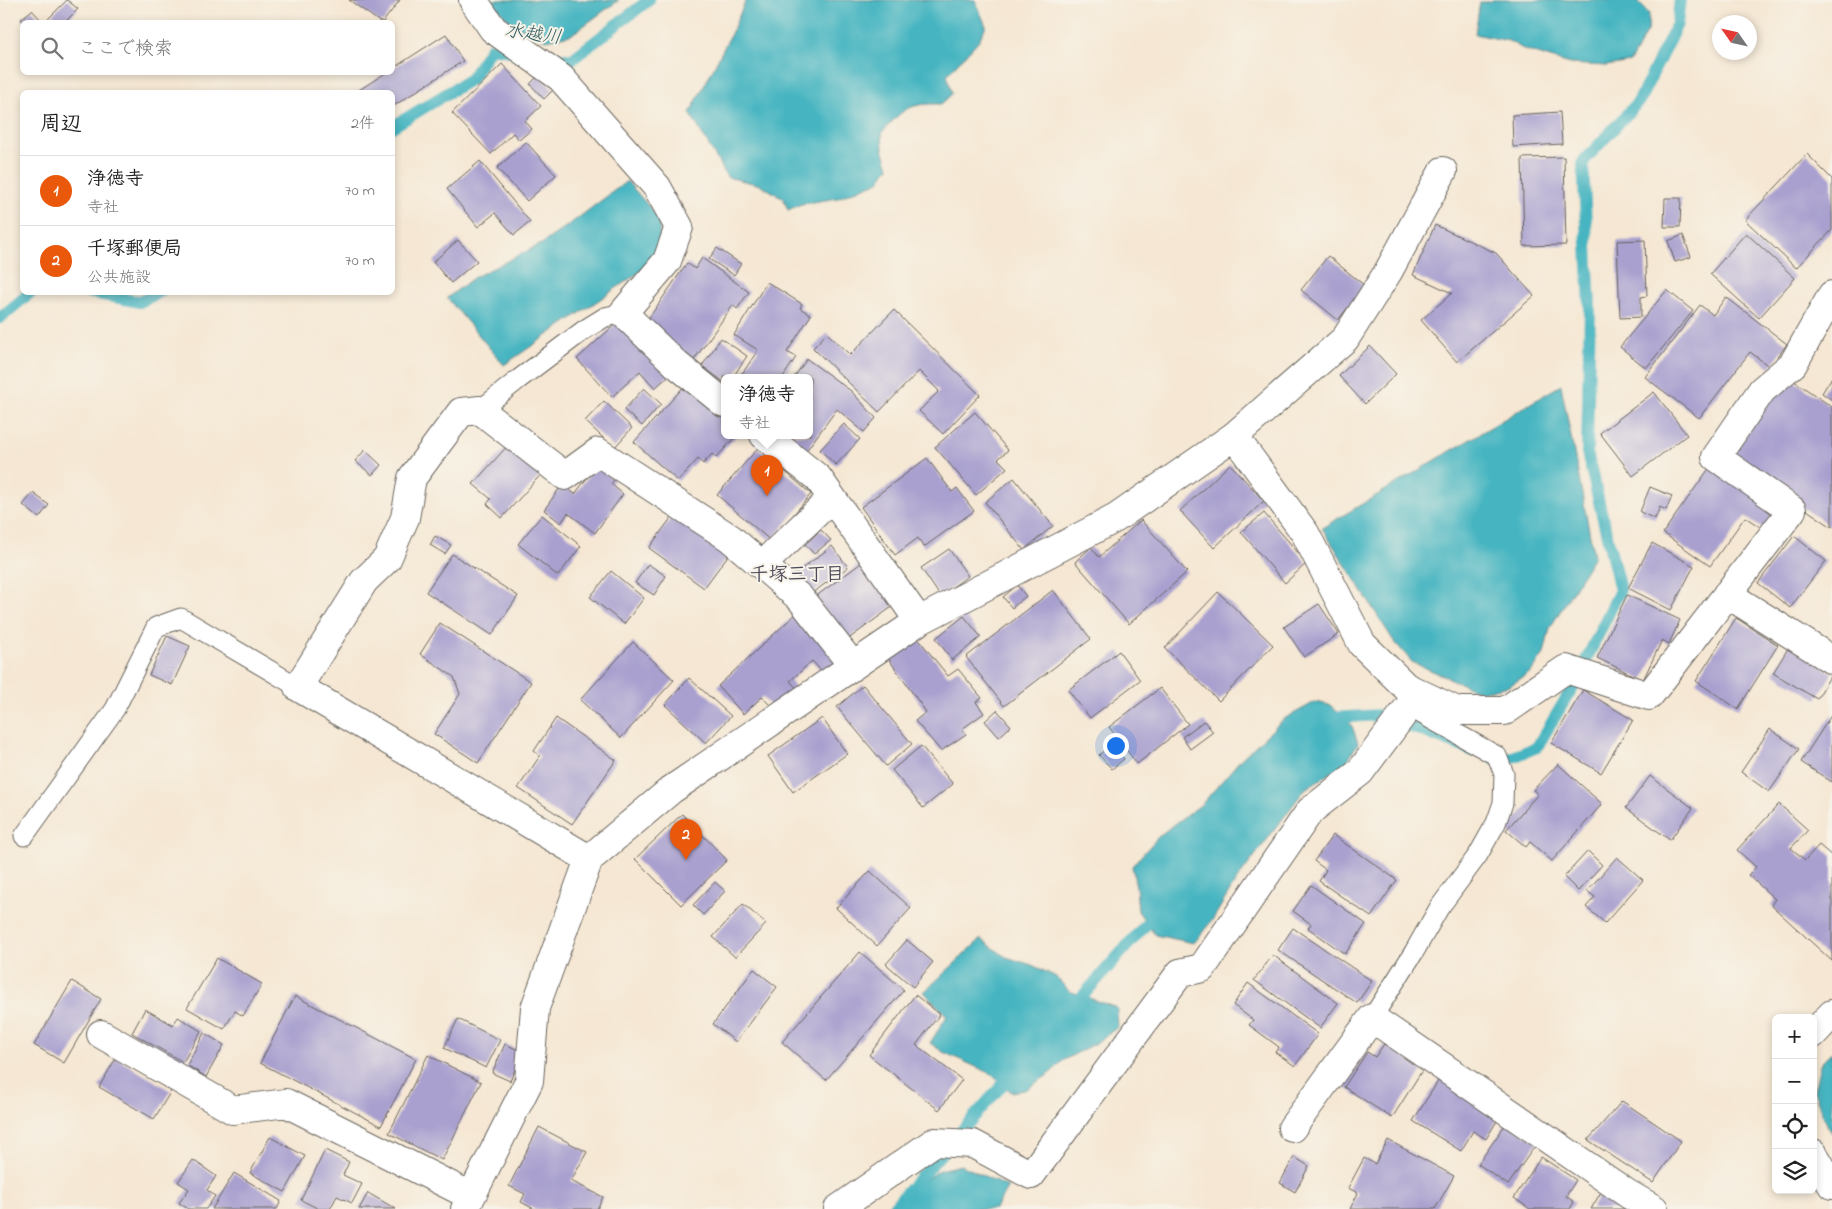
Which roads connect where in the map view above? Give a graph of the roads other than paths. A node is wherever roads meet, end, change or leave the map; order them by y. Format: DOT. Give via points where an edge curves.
graph roads {
  1 [pos="473,0"];
  2 [pos="1443,171"];
  3 [pos="1832,294"];
  4 [pos="623,313"];
  5 [pos="721,401"];
  6 [pos="480,410"];
  7 [pos="1234,436"];
  8 [pos="769,439"];
  9 [pos="832,498"];
  10 [pos="762,565"];
  11 [pos="1727,594"];
  12 [pos="919,621"];
  13 [pos="1832,660"];
  14 [pos="853,666"];
  15 [pos="298,687"];
  16 [pos="1414,700"];
  17 [pos="24,836"];
  18 [pos="589,859"];
  19 [pos="1832,1014"];
  20 [pos="1372,1018"];
  21 [pos="1817,1030"];
  22 [pos="101,1034"];
  23 [pos="1292,1128"];
  24 [pos="1817,1160"];
  25 [pos="1832,1185"];
  26 [pos="468,1202"];
  27 [pos="838,1209"];
  28 [pos="1654,1209"];
  1 -- 4 [label="street" via="493,29 561,78 657,187 679,227 667,261"];
  2 -- 7 [label="street" via="1388,272 1345,339"];
  3 -- 11 [label="street" via="1792,364 1762,390 1716,457 1792,510"];
  4 -- 5 [label="street" via="676,364"];
  4 -- 6 [label="lane" via="605,317 584,330"];
  6 -- 10 [label="street" via="565,476 598,452 730,538"];
  6 -- 15 [label="street" via="461,412 412,478 405,518 387,560 364,581"];
  7 -- 12 [label="street" via="1116,518"];
  7 -- 16 [label="street" via="1305,533 1362,644 1406,687"];
  8 -- 9 [label="street" via="818,478"];
  9 -- 10 [label="street"];
  9 -- 12 [label="street"];
  10 -- 14 [label="street" via="800,598"];
  11 -- 13 [label="street"];
  11 -- 16 [label="street" via="1649,696 1566,669 1505,711 1457,711"];
  12 -- 14 [label="street"];
  14 -- 18 [label="street" via="671,790"];
  15 -- 17 [label="lane" via="181,618 156,627 115,709"];
  15 -- 18 [label="street"];
  16 -- 20 [label="lane" via="1497,756 1504,774 1503,803 1478,855 1439,908"];
  16 -- 27 [label="street" via="1360,772 1310,811 1202,968 1180,973 1031,1175 973,1144 934,1142"];
  18 -- 26 [label="street" via="536,1008 529,1081"];
  19 -- 21 [label="street"];
  20 -- 23 [label="street"];
  20 -- 28 [label="street"];
  22 -- 26 [label="street" via="233,1110 286,1103"];
  24 -- 25 [label="street"];
}
